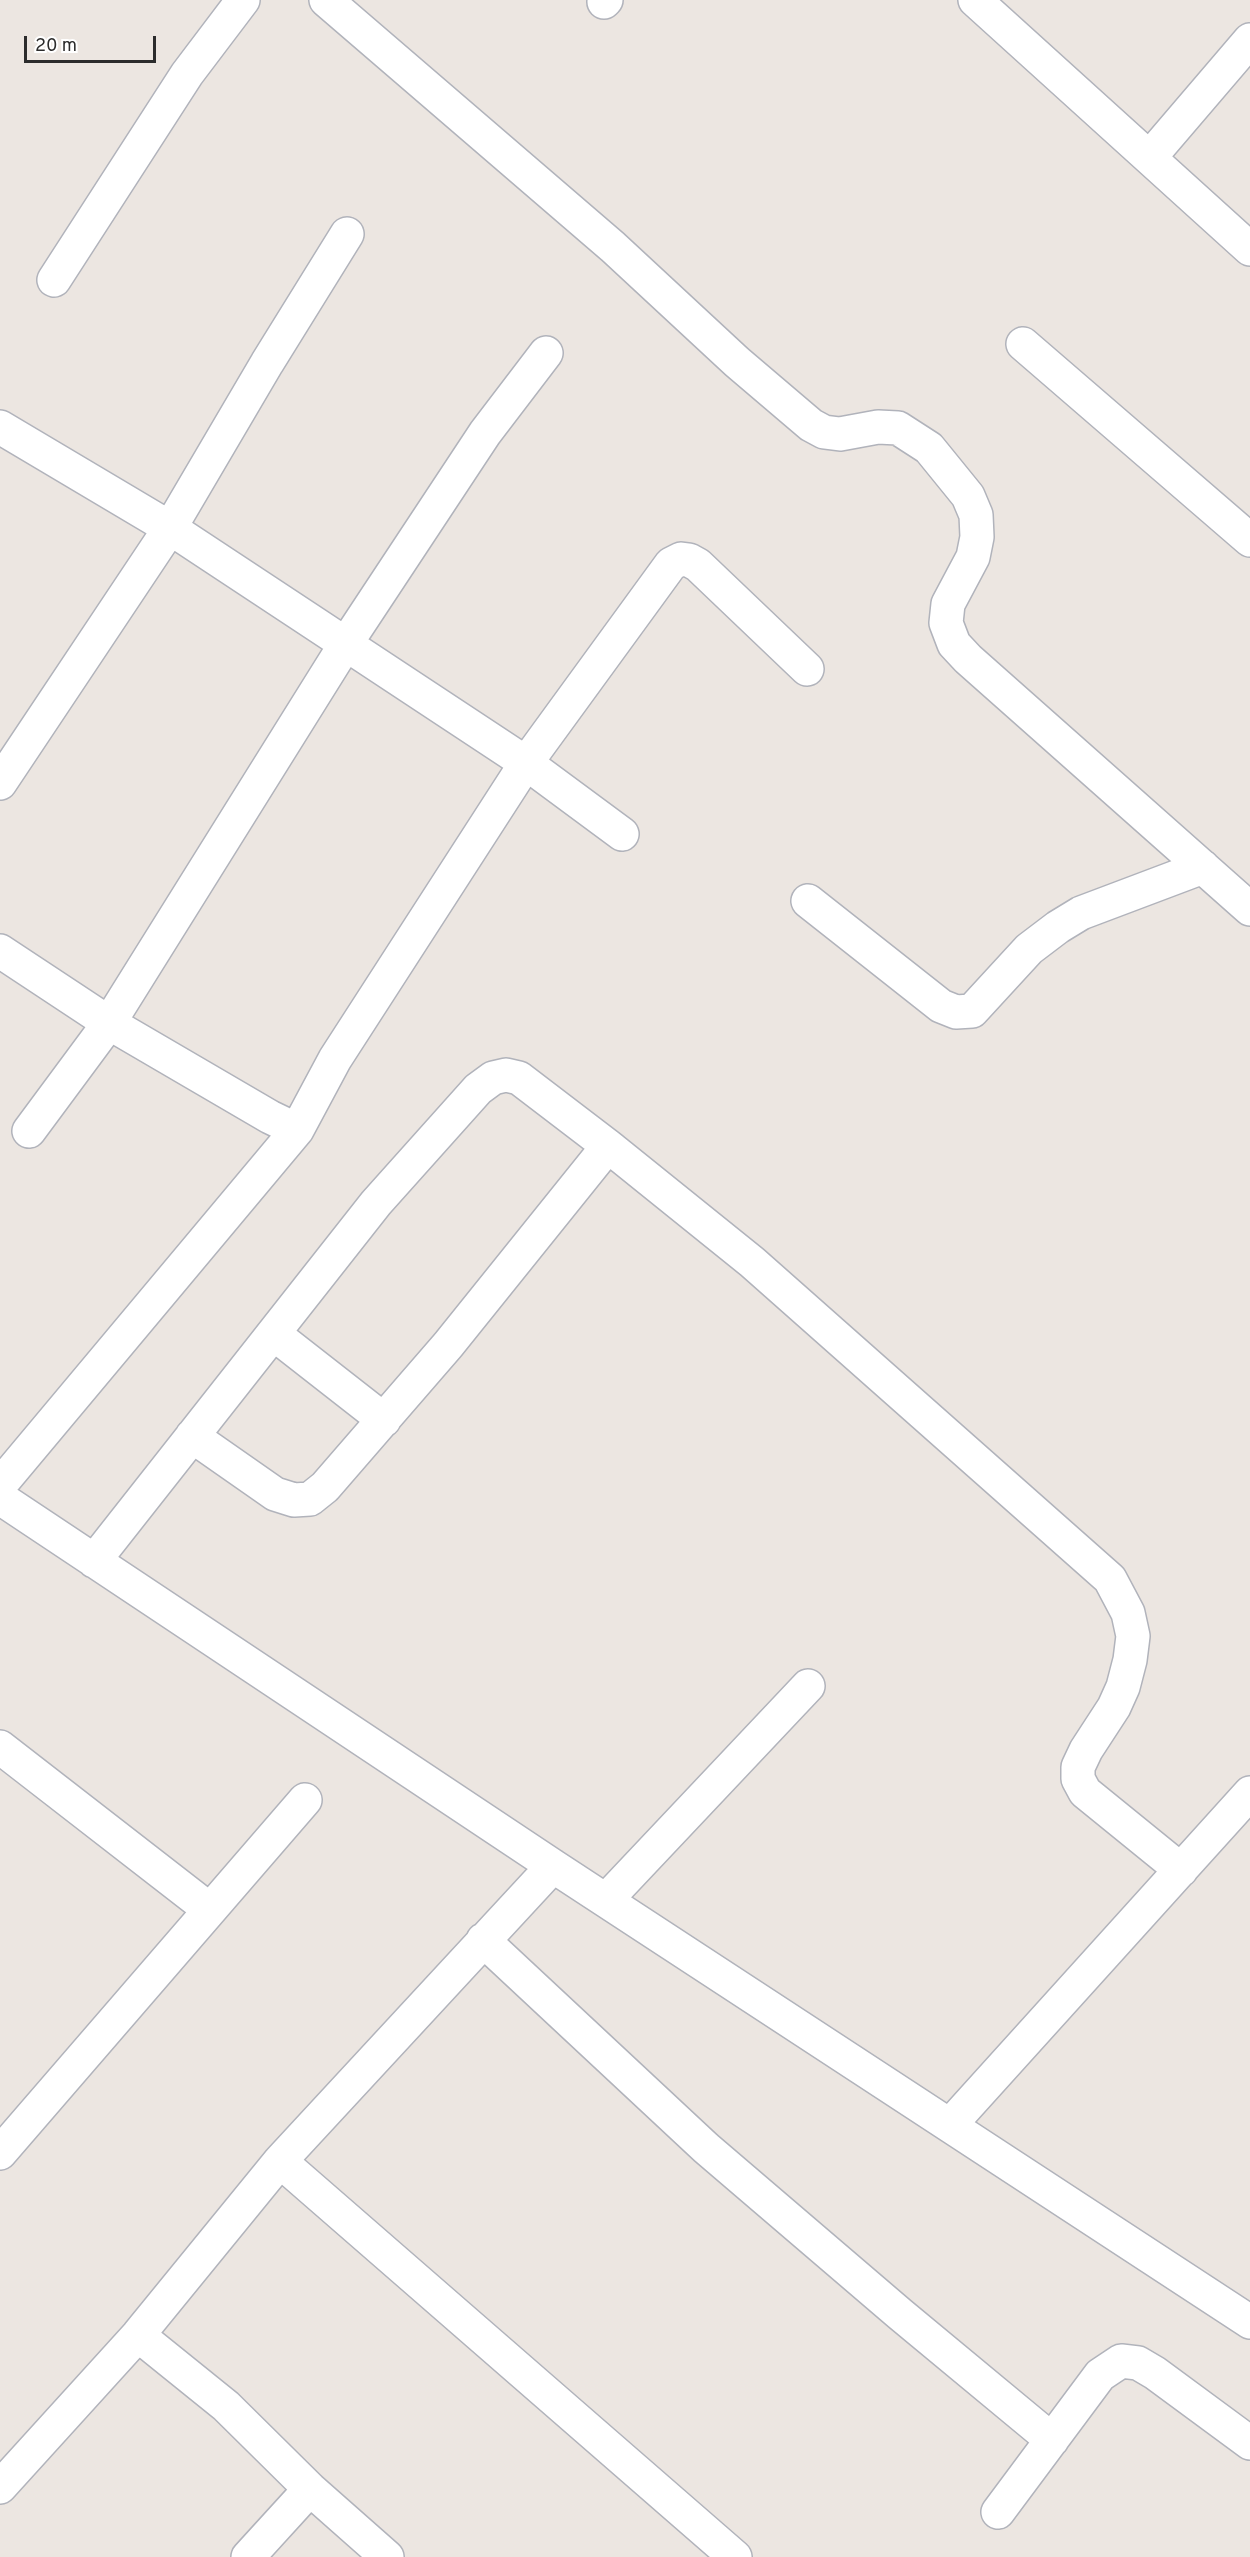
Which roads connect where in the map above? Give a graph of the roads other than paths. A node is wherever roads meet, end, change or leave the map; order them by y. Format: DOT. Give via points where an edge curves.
graph roads {
  1 [pos="243,0"];
  2 [pos="326,0"];
  3 [pos="975,0"];
  4 [pos="1250,40"];
  5 [pos="1150,156"];
  6 [pos="347,234"];
  7 [pos="1250,249"];
  8 [pos="54,280"];
  9 [pos="1023,344"];
  10 [pos="546,353"];
  11 [pos="0,427"];
  12 [pos="170,528"];
  13 [pos="1250,540"];
  14 [pos="345,645"];
  15 [pos="807,669"];
  16 [pos="526,763"];
  17 [pos="0,783"];
  18 [pos="622,834"];
  19 [pos="1203,867"];
  20 [pos="808,901"];
  21 [pos="1250,909"];
  22 [pos="0,951"];
  23 [pos="109,1023"];
  24 [pos="297,1130"];
  25 [pos="29,1131"];
  26 [pos="608,1146"];
  27 [pos="274,1334"];
  28 [pos="384,1420"];
  29 [pos="192,1436"];
  30 [pos="0,1485"];
  31 [pos="0,1498"];
  32 [pos="94,1561"];
  33 [pos="808,1686"];
  34 [pos="0,1746"];
  35 [pos="1250,1793"];
  36 [pos="305,1800"];
  37 [pos="1181,1870"];
  38 [pos="538,1881"];
  39 [pos="606,1900"];
  40 [pos="210,1910"];
  41 [pos="483,1940"];
  42 [pos="950,2126"];
  43 [pos="0,2153"];
  44 [pos="279,2161"];
  45 [pos="1250,2322"];
  46 [pos="138,2335"];
  47 [pos="1052,2440"];
  48 [pos="1250,2443"];
  49 [pos="0,2487"];
  50 [pos="310,2489"];
  51 [pos="998,2512"];
  52 [pos="248,2557"];
  53 [pos="387,2557"];
  54 [pos="735,2557"];
  1 -- 8 [label="street" via="187,74"];
  2 -- 19 [label="street" via="613,247 811,425 840,434 878,427 898,428 928,448 968,496 976,514 973,557 948,604 946,623 954,644"];
  3 -- 5 [label="street"];
  4 -- 5 [label="street"];
  5 -- 7 [label="street"];
  6 -- 12 [label="street"];
  9 -- 13 [label="street"];
  10 -- 14 [label="street" via="485,433"];
  11 -- 12 [label="street"];
  12 -- 14 [label="street"];
  12 -- 17 [label="street"];
  14 -- 16 [label="street"];
  14 -- 23 [label="street"];
  15 -- 16 [label="street" via="698,565 681,559 671,564"];
  16 -- 18 [label="street"];
  16 -- 24 [label="street" via="335,1059"];
  19 -- 20 [label="street" via="1081,913 1058,927 1029,949 972,1011 956,1012 941,1005"];
  19 -- 21 [label="street"];
  22 -- 23 [label="street"];
  23 -- 24 [label="street"];
  23 -- 25 [label="street"];
  24 -- 30 [label="street"];
  26 -- 27 [label="street" via="519,1078 506,1074 493,1078 478,1089 376,1203"];
  26 -- 28 [label="street"];
  26 -- 37 [label="street" via="752,1262 1110,1579 1128,1612 1130,1660 1114,1707 1078,1767 1078,1779 1085,1792"];
  27 -- 28 [label="street"];
  27 -- 29 [label="street"];
  28 -- 29 [label="street" via="310,1499 294,1500 275,1494"];
  29 -- 32 [label="street"];
  31 -- 32 [label="street"];
  32 -- 38 [label="street"];
  33 -- 39 [label="street"];
  34 -- 40 [label="street"];
  35 -- 37 [label="street"];
  36 -- 40 [label="street"];
  37 -- 42 [label="street"];
  38 -- 39 [label="street"];
  38 -- 41 [label="street"];
  39 -- 42 [label="street"];
  40 -- 43 [label="street"];
  41 -- 44 [label="street"];
  41 -- 47 [label="street" via="706,2148"];
  42 -- 45 [label="street"];
  44 -- 46 [label="street"];
  44 -- 54 [label="street"];
  46 -- 49 [label="street"];
  46 -- 50 [label="street" via="226,2406"];
  47 -- 48 [label="street" via="1100,2375 1121,2361 1138,2363 1155,2373"];
  47 -- 51 [label="street"];
  50 -- 52 [label="street"];
  50 -- 53 [label="street"];
}
